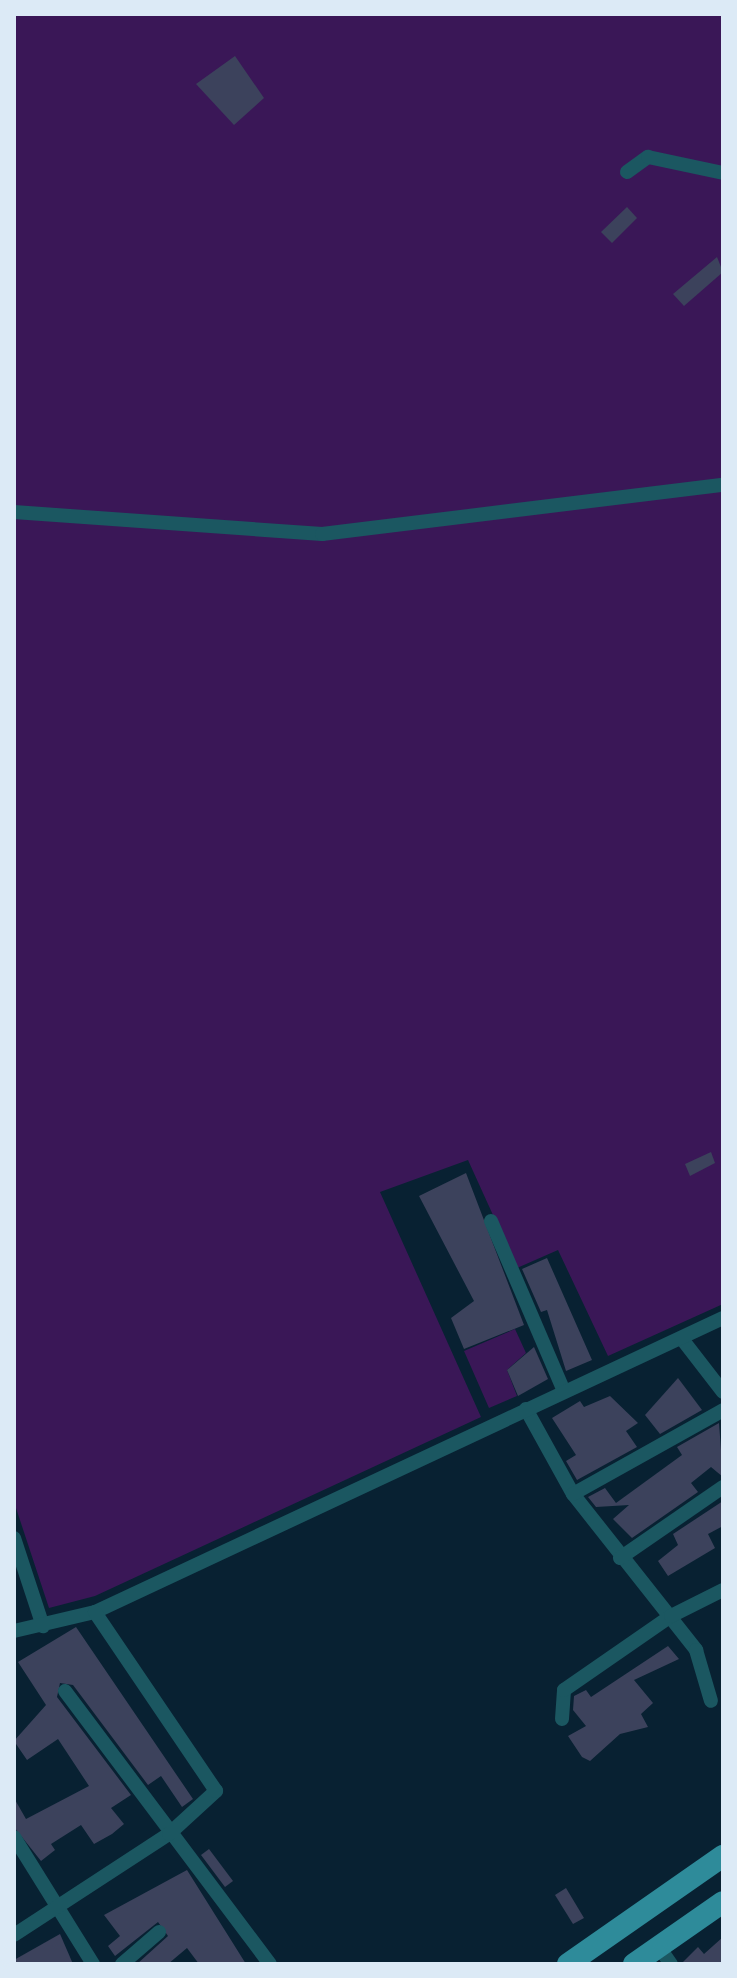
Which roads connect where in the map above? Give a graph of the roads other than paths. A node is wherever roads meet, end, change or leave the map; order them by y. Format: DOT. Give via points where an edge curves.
graph roads {
  1 [pos="627,172"];
  2 [pos="723,173"];
  3 [pos="723,485"];
  4 [pos="14,512"];
  5 [pos="491,1221"];
  6 [pos="723,1318"];
  7 [pos="682,1339"];
  8 [pos="564,1391"];
  9 [pos="723,1392"];
  10 [pos="526,1409"];
  11 [pos="723,1410"];
  12 [pos="723,1487"];
  13 [pos="573,1494"];
  14 [pos="14,1538"];
  15 [pos="620,1558"];
  16 [pos="723,1590"];
  17 [pos="95,1612"];
  18 [pos="671,1616"];
  19 [pos="43,1626"];
  20 [pos="14,1631"];
  21 [pos="65,1691"];
  22 [pos="711,1701"];
  23 [pos="562,1719"];
  24 [pos="169,1834"];
  25 [pos="14,1837"];
  26 [pos="723,1856"];
  27 [pos="723,1902"];
  28 [pos="59,1908"];
  29 [pos="159,1932"];
  30 [pos="14,1935"];
  31 [pos="665,1955"];
  32 [pos="93,1964"];
  33 [pos="122,1964"];
  34 [pos="270,1964"];
  35 [pos="568,1964"];
  36 [pos="634,1964"];
  1 -- 2 [label="street" via="648,157"];
  3 -- 4 [label="street" via="322,534"];
  5 -- 8 [label="street"];
  6 -- 7 [label="street"];
  7 -- 8 [label="street"];
  7 -- 9 [label="street"];
  8 -- 10 [label="street"];
  10 -- 13 [label="street"];
  10 -- 17 [label="street"];
  11 -- 13 [label="street"];
  12 -- 15 [label="street"];
  13 -- 15 [label="street"];
  14 -- 19 [label="street"];
  15 -- 18 [label="street"];
  16 -- 18 [label="street"];
  17 -- 19 [label="street"];
  17 -- 24 [label="street" via="216,1791"];
  18 -- 22 [label="street" via="696,1650"];
  18 -- 23 [label="street" via="564,1690"];
  19 -- 20 [label="street"];
  21 -- 24 [label="street"];
  24 -- 28 [label="street"];
  24 -- 34 [label="street"];
  25 -- 28 [label="street"];
  26 -- 35 [label="main road"];
  27 -- 31 [label="main road"];
  28 -- 30 [label="street"];
  28 -- 32 [label="street"];
  29 -- 33 [label="street"];
  31 -- 36 [label="main road"];
}
